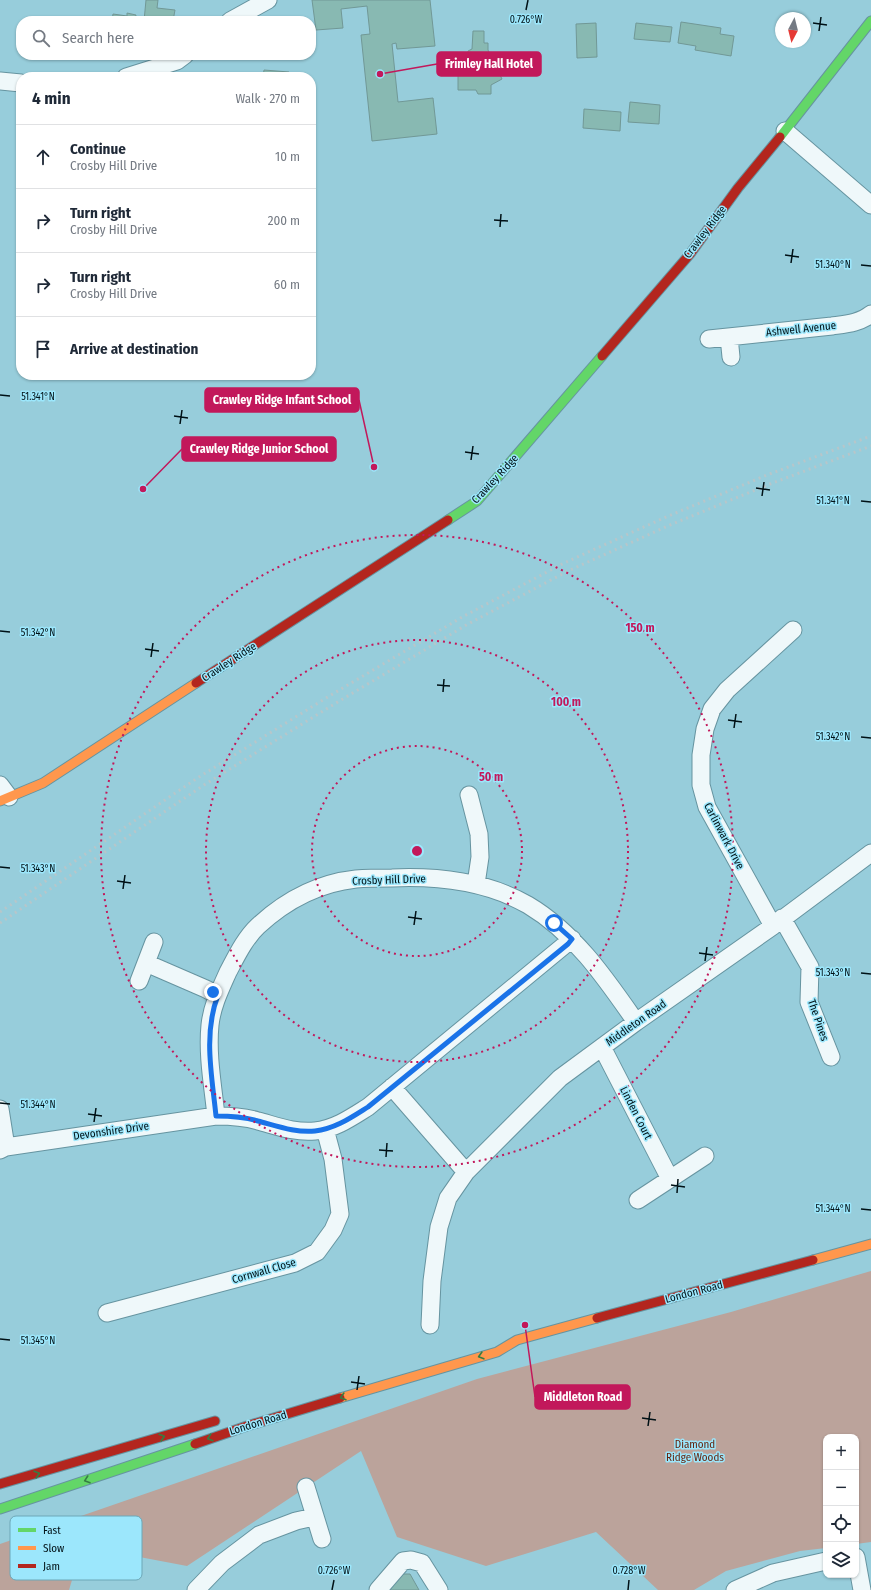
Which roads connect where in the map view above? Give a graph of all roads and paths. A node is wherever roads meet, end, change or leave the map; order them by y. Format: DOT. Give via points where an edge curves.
graph roads {
  1 [pos="268,0"];
  2 [pos="239,16"];
  3 [pos="871,21"];
  4 [pos="178,60"];
  5 [pos="142,72"];
  6 [pos="0,81"];
  7 [pos="16,83"];
  8 [pos="785,131"];
  9 [pos="871,204"];
  10 [pos="871,314"];
  11 [pos="729,337"];
  12 [pos="709,339"];
  13 [pos="731,357"];
  14 [pos="793,630"];
  15 [pos="3,794"];
  16 [pos="469,795"];
  17 [pos="870,856"];
  18 [pos="476,884"];
  19 [pos="778,922"];
  20 [pos="572,939"];
  21 [pos="154,942"];
  22 [pos="146,963"];
  23 [pos="139,981"];
  24 [pos="218,995"];
  25 [pos="636,1022"];
  26 [pos="602,1047"];
  27 [pos="831,1057"];
  28 [pos="392,1087"];
  29 [pos="0,1109"];
  30 [pos="216,1116"];
  31 [pos="325,1129"];
  32 [pos="3,1148"];
  33 [pos="705,1156"];
  34 [pos="466,1172"];
  35 [pos="670,1179"];
  36 [pos="638,1200"];
  37 [pos="871,1244"];
  38 [pos="107,1313"];
  39 [pos="430,1324"];
  40 [pos="503,1340"];
  41 [pos="516,1340"];
  42 [pos="223,1419"];
  43 [pos="0,1484"];
  44 [pos="306,1487"];
  45 [pos="0,1509"];
  46 [pos="314,1517"];
  47 [pos="322,1539"];
  48 [pos="871,1555"];
  49 [pos="859,1557"];
  50 [pos="823,1562"];
  51 [pos="859,1574"];
  52 [pos="196,1590"];
  53 [pos="378,1590"];
  54 [pos="440,1590"];
  55 [pos="735,1590"];
  56 [pos="862,1590"];
  1 -- 2 [label="street"];
  3 -- 8 [label="street, Crawley Ridge"];
  4 -- 5 [label="street"];
  6 -- 7 [label="street"];
  8 -- 9 [label="street"];
  8 -- 15 [label="street, Crawley Ridge" via="738,188 690,254 477,501 44,783"];
  10 -- 11 [label="street, Ashwell Avenue" via="852,323"];
  11 -- 12 [label="street, Ashwell Avenue"];
  11 -- 13 [label="street"];
  14 -- 19 [label="street, Carlinwark Drive" via="727,690 712,708 705,729 701,755 701,785 708,807"];
  16 -- 18 [label="street" via="479,834 480,857"];
  17 -- 19 [label="street, Middleton Road"];
  18 -- 20 [label="street, Crosby Hill Drive" via="528,905"];
  18 -- 24 [label="street, Crosby Hill Drive" via="411,877 355,879 316,888 287,902 257,927 236,955"];
  19 -- 25 [label="street, Middleton Road"];
  19 -- 27 [label="street, The Pines" via="810,967 809,1002"];
  20 -- 25 [label="street, Crosby Hill Drive"];
  20 -- 28 [label="street"];
  21 -- 22 [label="street"];
  22 -- 23 [label="street"];
  22 -- 24 [label="street"];
  24 -- 30 [label="street, Crosby Hill Drive" via="212,1010 210,1040"];
  25 -- 26 [label="street, Middleton Road"];
  26 -- 34 [label="street, Middleton Road" via="560,1078"];
  26 -- 35 [label="street, Linden Court"];
  28 -- 31 [label="street" via="368,1107 344,1122"];
  28 -- 34 [label="street"];
  29 -- 32 [label="street, Devonshire Drive"];
  30 -- 31 [label="street" via="238,1117 284,1129"];
  30 -- 32 [label="street, Devonshire Drive"];
  31 -- 38 [label="street, Cornwall Close" via="333,1159 340,1214 318,1252 295,1263 132,1315"];
  33 -- 35 [label="street"];
  34 -- 39 [label="street, Middleton Road" via="448,1198 439,1227"];
  35 -- 36 [label="street"];
  37 -- 41 [label="street, London Road"];
  40 -- 41 [label="street, London Road"];
  41 -- 45 [label="street, London Road, one-way" via="497,1352 247,1426"];
  43 -- 42 [label="street, London Road, one-way"];
  44 -- 46 [label="street"];
  46 -- 47 [label="street"];
  46 -- 52 [label="street" via="259,1535 222,1563"];
  48 -- 49 [label="street"];
  50 -- 55 [label="street" via="773,1573"];
  51 -- 56 [label="street"];
  53 -- 54 [label="street" via="403,1561 411,1560 422,1563"];
}
